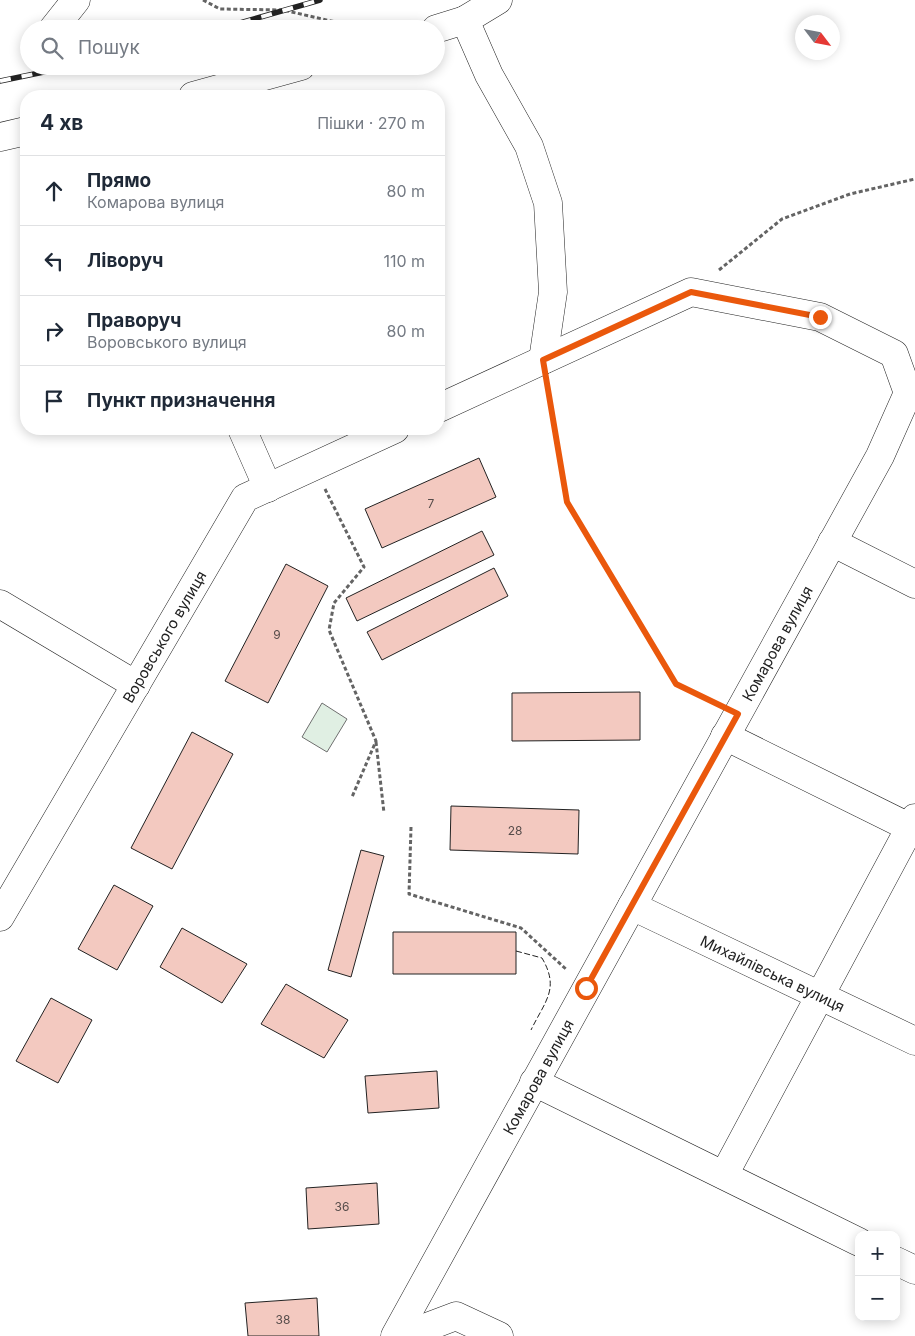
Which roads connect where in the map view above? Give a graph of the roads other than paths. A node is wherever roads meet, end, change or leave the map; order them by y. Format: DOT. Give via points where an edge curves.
graph roads {
  1 [pos="76,0"];
  2 [pos="498,0"];
  3 [pos="61,20"];
  4 [pos="465,20"];
  5 [pos="445,26"];
  6 [pos="269,75"];
  7 [pos="215,90"];
  8 [pos="20,132"];
  9 [pos="0,137"];
  10 [pos="543,360"];
  11 [pos="445,405"];
  12 [pos="245,435"];
  13 [pos="382,435"];
  14 [pos="268,488"];
  15 [pos="832,542"];
  16 [pos="915,584"];
  17 [pos="0,604"];
  18 [pos="136,685"];
  19 [pos="732,725"];
  20 [pos="914,825"];
  21 [pos="632,906"];
  22 [pos="0,916"];
  23 [pos="821,996"];
  24 [pos="915,1041"];
  25 [pos="534,1082"];
  26 [pos="724,1176"];
  27 [pos="855,1240"];
  28 [pos="900,1263"];
  29 [pos="915,1270"];
  30 [pos="395,1336"];
  31 [pos="403,1336"];
  32 [pos="498,1336"];
  1 -- 3 [label="street"];
  2 -- 4 [label="street"];
  4 -- 5 [label="street"];
  4 -- 10 [label="street" via="489,74 529,146 548,203 553,292"];
  6 -- 7 [label="street"];
  8 -- 9 [label="street"];
  10 -- 11 [label="street"];
  10 -- 15 [label="street, Комарова вулиця" via="691,292 820,317 894,354 908,393 880,456"];
  12 -- 14 [label="street"];
  13 -- 14 [label="street, Воровського вулиця"];
  14 -- 18 [label="street, Воровського вулиця" via="245,498"];
  15 -- 16 [label="street"];
  15 -- 19 [label="street, Комарова вулиця"];
  17 -- 18 [label="street"];
  18 -- 22 [label="street, Воровського вулиця"];
  19 -- 20 [label="street"];
  19 -- 21 [label="street, Комарова вулиця"];
  20 -- 23 [label="street"];
  21 -- 23 [label="street, Михайлівська вулиця"];
  21 -- 25 [label="street, Комарова вулиця"];
  23 -- 24 [label="street, Михайлівська вулиця"];
  23 -- 26 [label="street"];
  25 -- 26 [label="street"];
  25 -- 30 [label="street, Комарова вулиця"];
  26 -- 27 [label="street"];
  28 -- 29 [label="street"];
  31 -- 32 [label="street" via="456,1316"];
}
